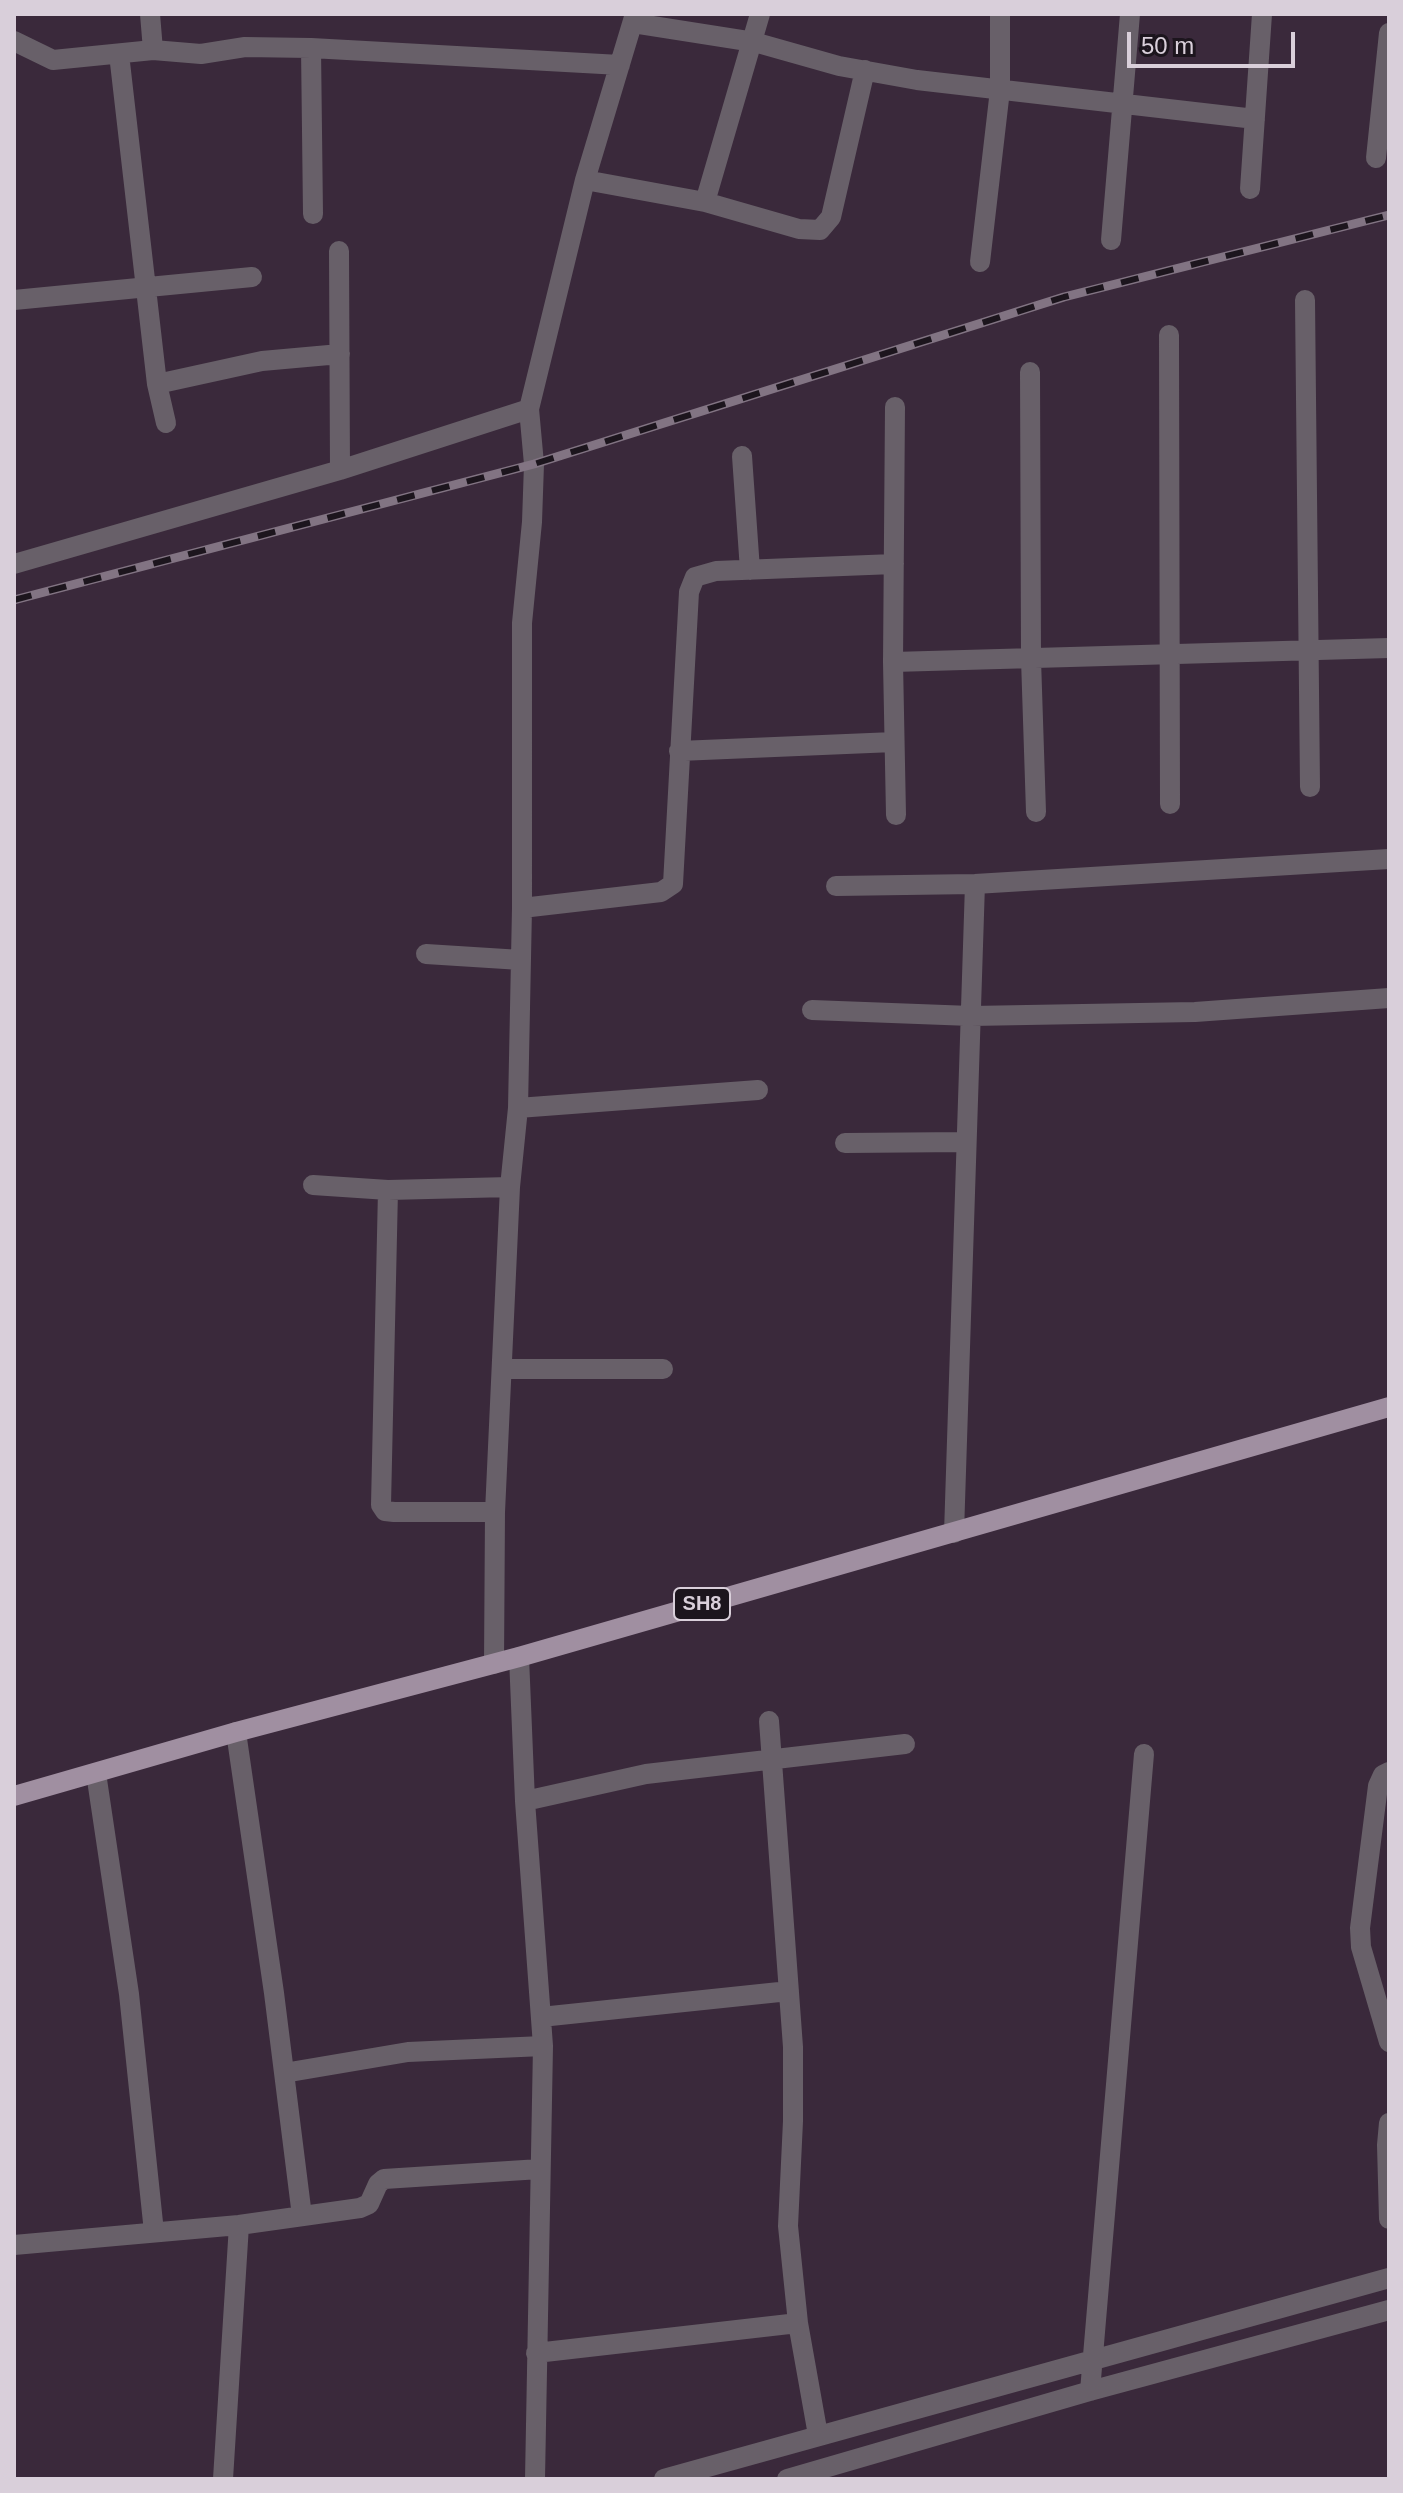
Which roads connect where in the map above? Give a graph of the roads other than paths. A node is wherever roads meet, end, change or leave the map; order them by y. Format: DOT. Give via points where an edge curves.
graph roads {
  1 [pos="150,14"];
  2 [pos="760,14"];
  3 [pos="1000,14"];
  4 [pos="1130,14"];
  5 [pos="1262,14"];
  6 [pos="634,18"];
  7 [pos="1389,33"];
  8 [pos="14,41"];
  9 [pos="754,42"];
  10 [pos="311,48"];
  11 [pos="153,50"];
  12 [pos="119,54"];
  13 [pos="620,65"];
  14 [pos="865,70"];
  15 [pos="1000,90"];
  16 [pos="1122,104"];
  17 [pos="1255,119"];
  18 [pos="1376,158"];
  19 [pos="585,180"];
  20 [pos="1250,189"];
  21 [pos="705,202"];
  22 [pos="313,214"];
  23 [pos="1111,240"];
  24 [pos="339,251"];
  25 [pos="980,262"];
  26 [pos="252,277"];
  27 [pos="147,289"];
  28 [pos="14,300"];
  29 [pos="1305,300"];
  30 [pos="1169,335"];
  31 [pos="340,354"];
  32 [pos="1030,372"];
  33 [pos="157,384"];
  34 [pos="895,407"];
  35 [pos="529,409"];
  36 [pos="166,423"];
  37 [pos="742,456"];
  38 [pos="340,470"];
  39 [pos="14,564"];
  40 [pos="894,564"];
  41 [pos="750,570"];
  42 [pos="1389,648"];
  43 [pos="1309,652"];
  44 [pos="1169,656"];
  45 [pos="1031,659"];
  46 [pos="893,662"];
  47 [pos="894,742"];
  48 [pos="679,751"];
  49 [pos="1310,787"];
  50 [pos="1170,804"];
  51 [pos="1036,812"];
  52 [pos="896,815"];
  53 [pos="1389,859"];
  54 [pos="975,884"];
  55 [pos="836,886"];
  56 [pos="522,908"];
  57 [pos="426,954"];
  58 [pos="521,960"];
  59 [pos="1389,998"];
  60 [pos="812,1010"];
  61 [pos="971,1016"];
  62 [pos="758,1090"];
  63 [pos="518,1108"];
  64 [pos="966,1142"];
  65 [pos="845,1143"];
  66 [pos="313,1185"];
  67 [pos="510,1187"];
  68 [pos="388,1190"];
  69 [pos="502,1369"];
  70 [pos="663,1369"];
  71 [pos="1389,1407"];
  72 [pos="495,1512"];
  73 [pos="954,1533"];
  74 [pos="519,1657"];
  75 [pos="494,1664"];
  76 [pos="769,1721"];
  77 [pos="236,1732"];
  78 [pos="905,1744"];
  79 [pos="1144,1754"];
  80 [pos="770,1760"];
  81 [pos="1389,1772"];
  82 [pos="96,1773"];
  83 [pos="14,1796"];
  84 [pos="525,1801"];
  85 [pos="789,1991"];
  86 [pos="541,2017"];
  87 [pos="1389,2042"];
  88 [pos="543,2046"];
  89 [pos="284,2073"];
  90 [pos="1389,2123"];
  91 [pos="540,2169"];
  92 [pos="302,2216"];
  93 [pos="1389,2219"];
  94 [pos="239,2225"];
  95 [pos="154,2232"];
  96 [pos="14,2245"];
  97 [pos="1389,2278"];
  98 [pos="1389,2310"];
  99 [pos="798,2323"];
  100 [pos="536,2353"];
  101 [pos="1093,2359"];
  102 [pos="1090,2391"];
  103 [pos="818,2435"];
  104 [pos="223,2479"];
  105 [pos="535,2479"];
  106 [pos="664,2479"];
  107 [pos="787,2479"];
  1 -- 11 [label="street"];
  2 -- 9 [label="street"];
  3 -- 15 [label="street"];
  4 -- 16 [label="street"];
  5 -- 17 [label="street"];
  6 -- 9 [label="street"];
  6 -- 13 [label="street"];
  7 -- 18 [label="street"];
  8 -- 12 [label="street" via="53,60"];
  9 -- 14 [label="street"];
  9 -- 21 [label="street"];
  10 -- 11 [label="street" via="245,47 201,54"];
  10 -- 13 [label="street"];
  10 -- 22 [label="street"];
  11 -- 12 [label="street"];
  12 -- 27 [label="street"];
  13 -- 19 [label="street"];
  14 -- 15 [label="street"];
  14 -- 21 [label="street" via="831,217 820,230"];
  15 -- 16 [label="street"];
  15 -- 25 [label="street"];
  16 -- 17 [label="street"];
  16 -- 23 [label="street"];
  17 -- 20 [label="street"];
  19 -- 21 [label="street"];
  19 -- 35 [label="street"];
  24 -- 31 [label="street"];
  26 -- 27 [label="street"];
  27 -- 28 [label="street"];
  27 -- 33 [label="street"];
  29 -- 43 [label="street"];
  30 -- 44 [label="street"];
  31 -- 33 [label="street" via="262,361"];
  31 -- 38 [label="street"];
  32 -- 45 [label="street"];
  33 -- 36 [label="street"];
  34 -- 40 [label="street"];
  35 -- 38 [label="street"];
  35 -- 56 [label="street" via="534,464 522,623"];
  37 -- 41 [label="street"];
  38 -- 39 [label="street"];
  40 -- 41 [label="street"];
  40 -- 46 [label="street"];
  41 -- 48 [label="street" via="707,572 692,583"];
  42 -- 43 [label="street"];
  43 -- 44 [label="street"];
  43 -- 49 [label="street"];
  44 -- 45 [label="street"];
  44 -- 50 [label="street"];
  45 -- 46 [label="street"];
  45 -- 51 [label="street"];
  46 -- 47 [label="street"];
  47 -- 48 [label="street"];
  47 -- 52 [label="street"];
  48 -- 56 [label="street" via="673,884 661,892"];
  53 -- 54 [label="street"];
  54 -- 55 [label="street"];
  54 -- 61 [label="street"];
  56 -- 58 [label="street"];
  57 -- 58 [label="street"];
  58 -- 63 [label="street"];
  59 -- 61 [label="street" via="1195,1012"];
  60 -- 61 [label="street"];
  61 -- 64 [label="street"];
  62 -- 63 [label="street"];
  63 -- 67 [label="street"];
  64 -- 65 [label="street"];
  64 -- 73 [label="street"];
  66 -- 68 [label="street"];
  67 -- 68 [label="street"];
  67 -- 69 [label="street"];
  68 -- 72 [label="street" via="381,1505 394,1512"];
  69 -- 70 [label="street"];
  69 -- 72 [label="street"];
  71 -- 73 [label="main road, SH8"];
  72 -- 75 [label="street"];
  73 -- 74 [label="main road, SH8"];
  74 -- 75 [label="main road, SH8"];
  74 -- 84 [label="street"];
  75 -- 77 [label="main road, SH8"];
  76 -- 80 [label="street"];
  77 -- 82 [label="main road, SH8"];
  77 -- 89 [label="street"];
  78 -- 80 [label="street"];
  79 -- 101 [label="street"];
  80 -- 84 [label="street" via="646,1774"];
  80 -- 85 [label="street"];
  81 -- 87 [label="street" via="1378,1786 1360,1928"];
  82 -- 83 [label="main road, SH8"];
  82 -- 95 [label="street" via="129,1994"];
  84 -- 86 [label="street"];
  85 -- 86 [label="street"];
  85 -- 99 [label="street" via="793,2089 788,2226"];
  86 -- 88 [label="street"];
  88 -- 89 [label="street" via="408,2052"];
  88 -- 91 [label="street"];
  89 -- 92 [label="street"];
  90 -- 93 [label="street"];
  91 -- 92 [label="street" via="384,2179 365,2206"];
  91 -- 100 [label="street"];
  92 -- 94 [label="street"];
  94 -- 95 [label="street"];
  94 -- 104 [label="street"];
  95 -- 96 [label="street"];
  97 -- 101 [label="street"];
  98 -- 102 [label="street"];
  99 -- 100 [label="street"];
  99 -- 103 [label="street"];
  100 -- 105 [label="street"];
  101 -- 102 [label="street"];
  101 -- 103 [label="street"];
  102 -- 107 [label="street"];
  103 -- 106 [label="street"];
}
